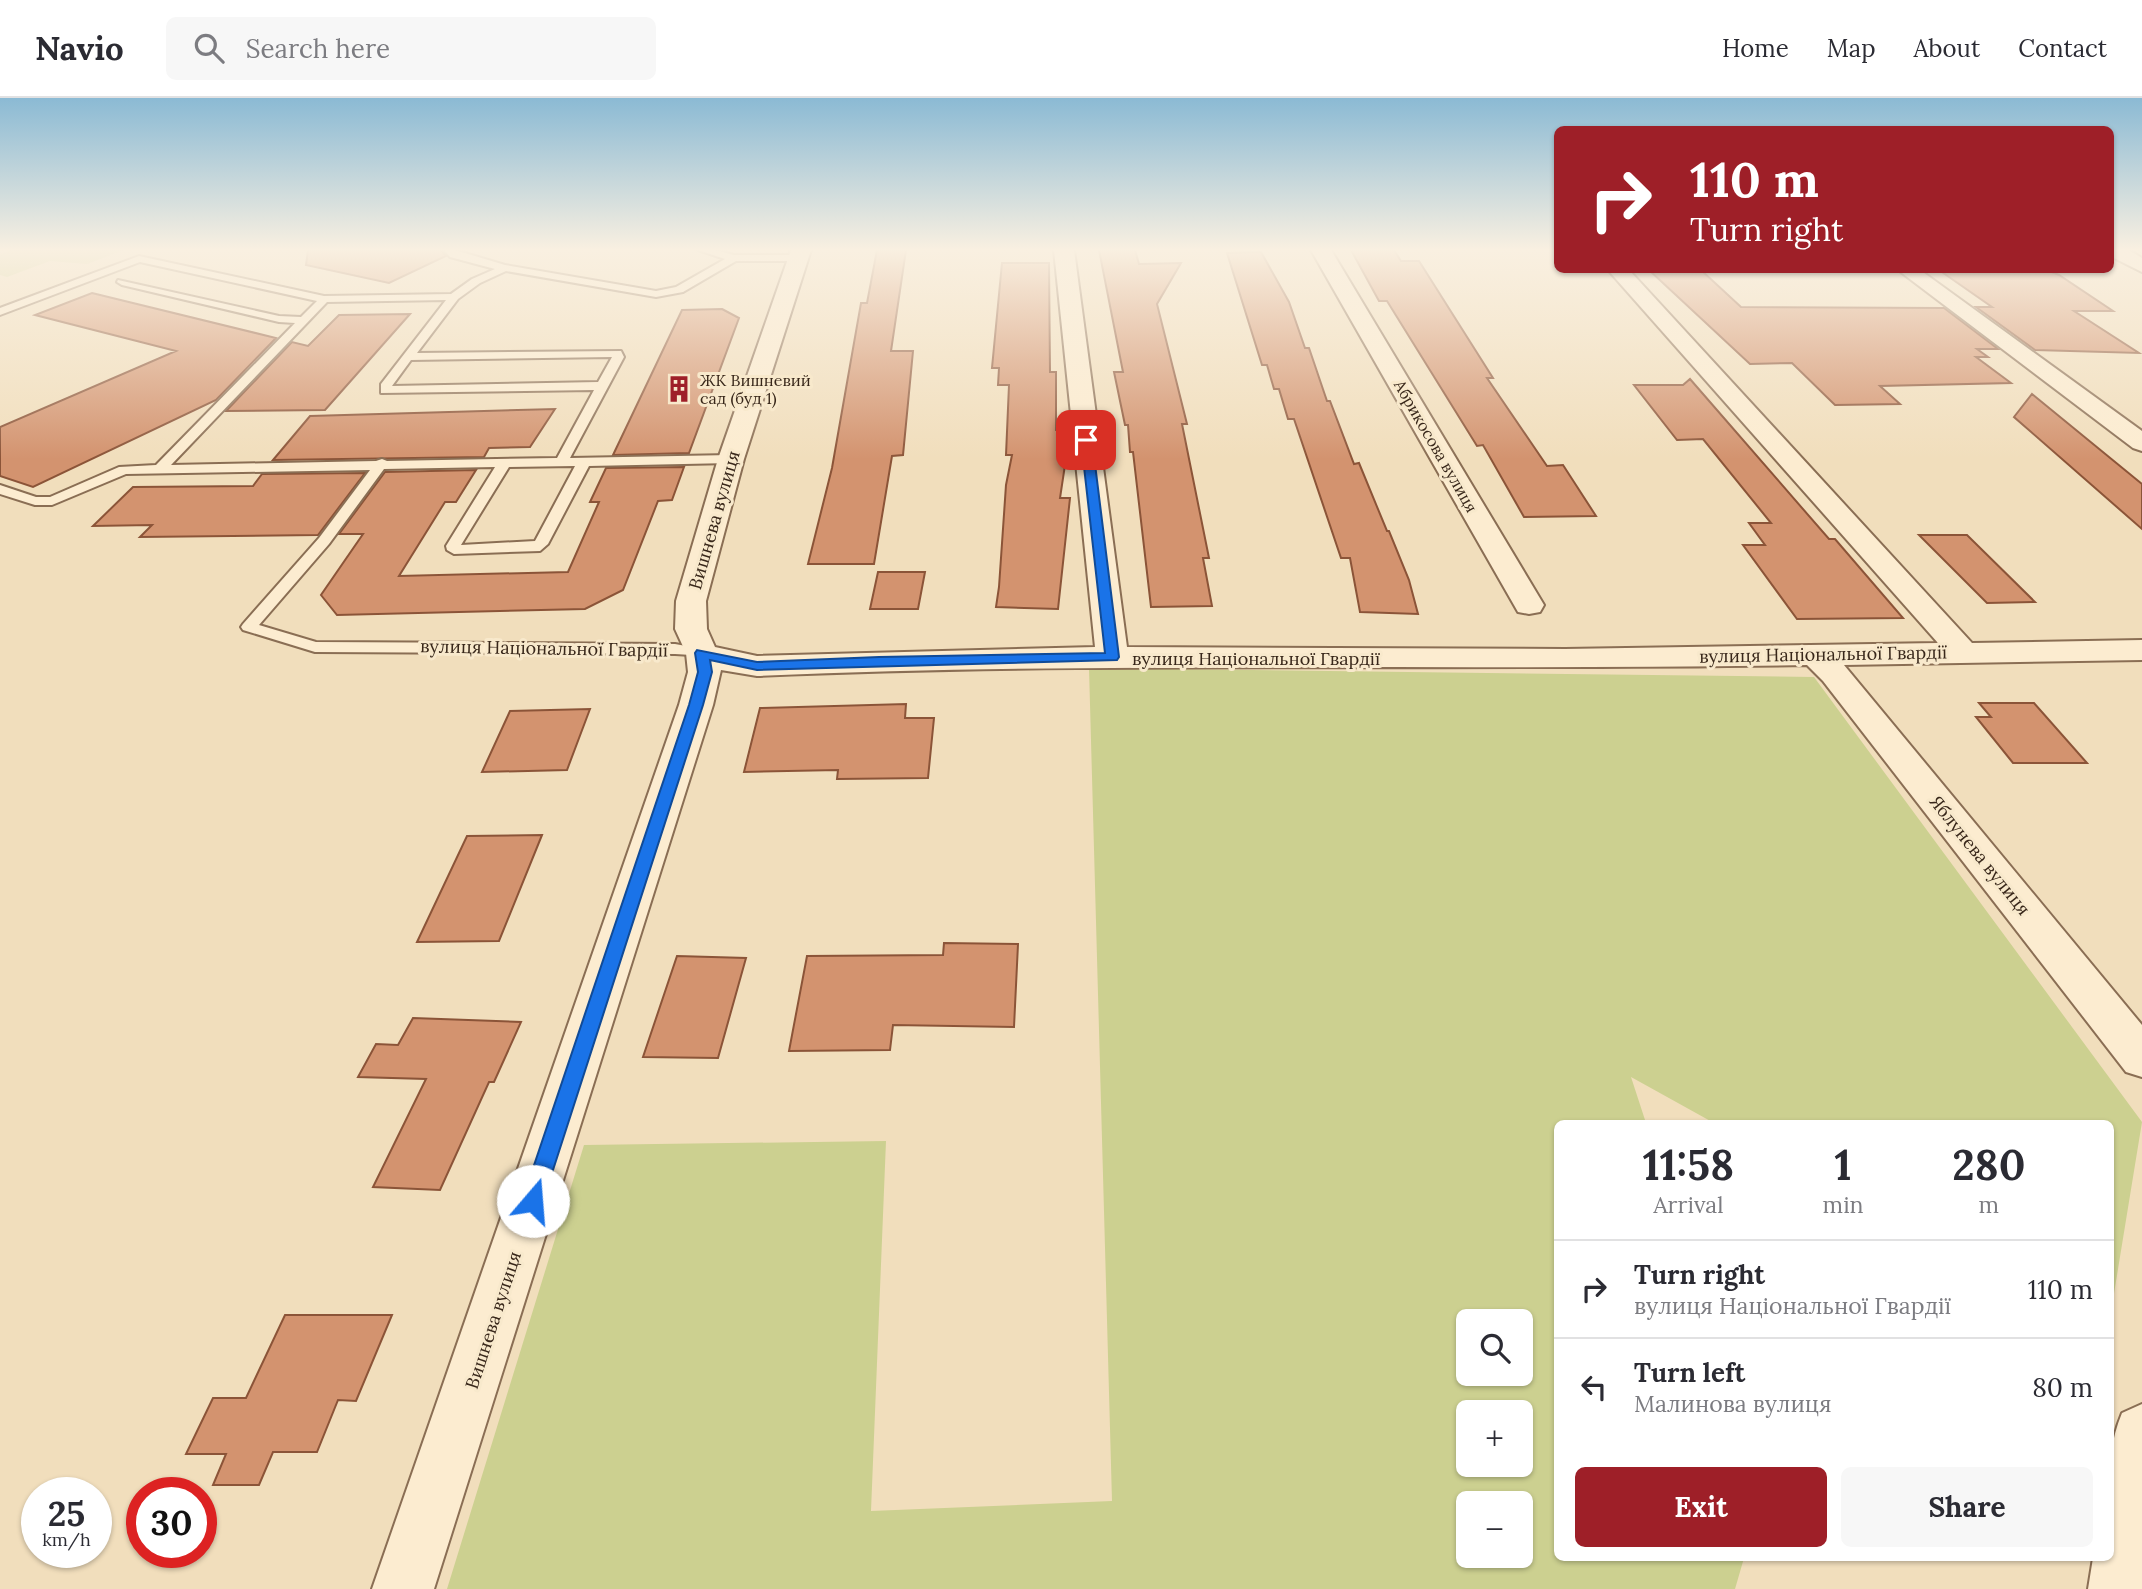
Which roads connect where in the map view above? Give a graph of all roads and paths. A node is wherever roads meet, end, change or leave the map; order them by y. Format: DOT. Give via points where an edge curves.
graph roads {
  1 [pos="293,320"];
  2 [pos="304,320"];
  3 [pos="437,320"];
  4 [pos="778,320"];
  5 [pos="1072,320"];
  6 [pos="1362,320"];
  7 [pos="1663,320"];
  8 [pos="1975,320"];
  9 [pos="410,357"];
  10 [pos="603,386"];
  11 [pos="2142,443"];
  12 [pos="731,459"];
  13 [pos="585,460"];
  14 [pos="506,461"];
  15 [pos="562,461"];
  16 [pos="382,463"];
  17 [pos="160,470"];
  18 [pos="0,489"];
  19 [pos="1530,605"];
  20 [pos="2142,650"];
  21 [pos="1962,651"];
  22 [pos="702,653"];
  23 [pos="1815,654"];
  24 [pos="1112,657"];
  25 [pos="2142,1058"];
  26 [pos="2142,1433"];
  27 [pos="403,1589"];
  28 [pos="2119,1589"];
  1 -- 2 [label="lane"];
  2 -- 17 [label="lane"];
  3 -- 9 [label="lane"];
  4 -- 12 [label="street, Вишнева вулиця"];
  5 -- 24 [label="street"];
  6 -- 19 [label="street, Абрикосова вулиця"];
  7 -- 21 [label="street"];
  8 -- 11 [label="street"];
  9 -- 10 [label="lane" via="617,353"];
  9 -- 10 [label="lane" via="385,390"];
  10 -- 15 [label="lane"];
  12 -- 13 [label="lane"];
  12 -- 22 [label="street, Вишнева вулиця" via="691,601 691,629"];
  13 -- 14 [label="lane" via="541,544 535,548 454,550"];
  13 -- 15 [label="lane"];
  14 -- 15 [label="lane"];
  14 -- 16 [label="lane"];
  16 -- 17 [label="lane"];
  16 -- 22 [label="lane, вулиця Національної Гвардії" via="324,541 249,627 315,647 675,649"];
  17 -- 18 [label="lane" via="124,470 51,502"];
  20 -- 21 [label="street, вулиця Національної Гвардії"];
  21 -- 23 [label="street, вулиця Національної Гвардії"];
  22 -- 24 [label="street, вулиця Національної Гвардії" via="757,666"];
  22 -- 27 [label="street, Вишнева вулиця" via="705,672 692,718"];
  23 -- 24 [label="street, вулиця Національної Гвардії" via="1566,659"];
  23 -- 25 [label="street, Яблунева вулиця"];
  26 -- 28 [label="street"];
}
